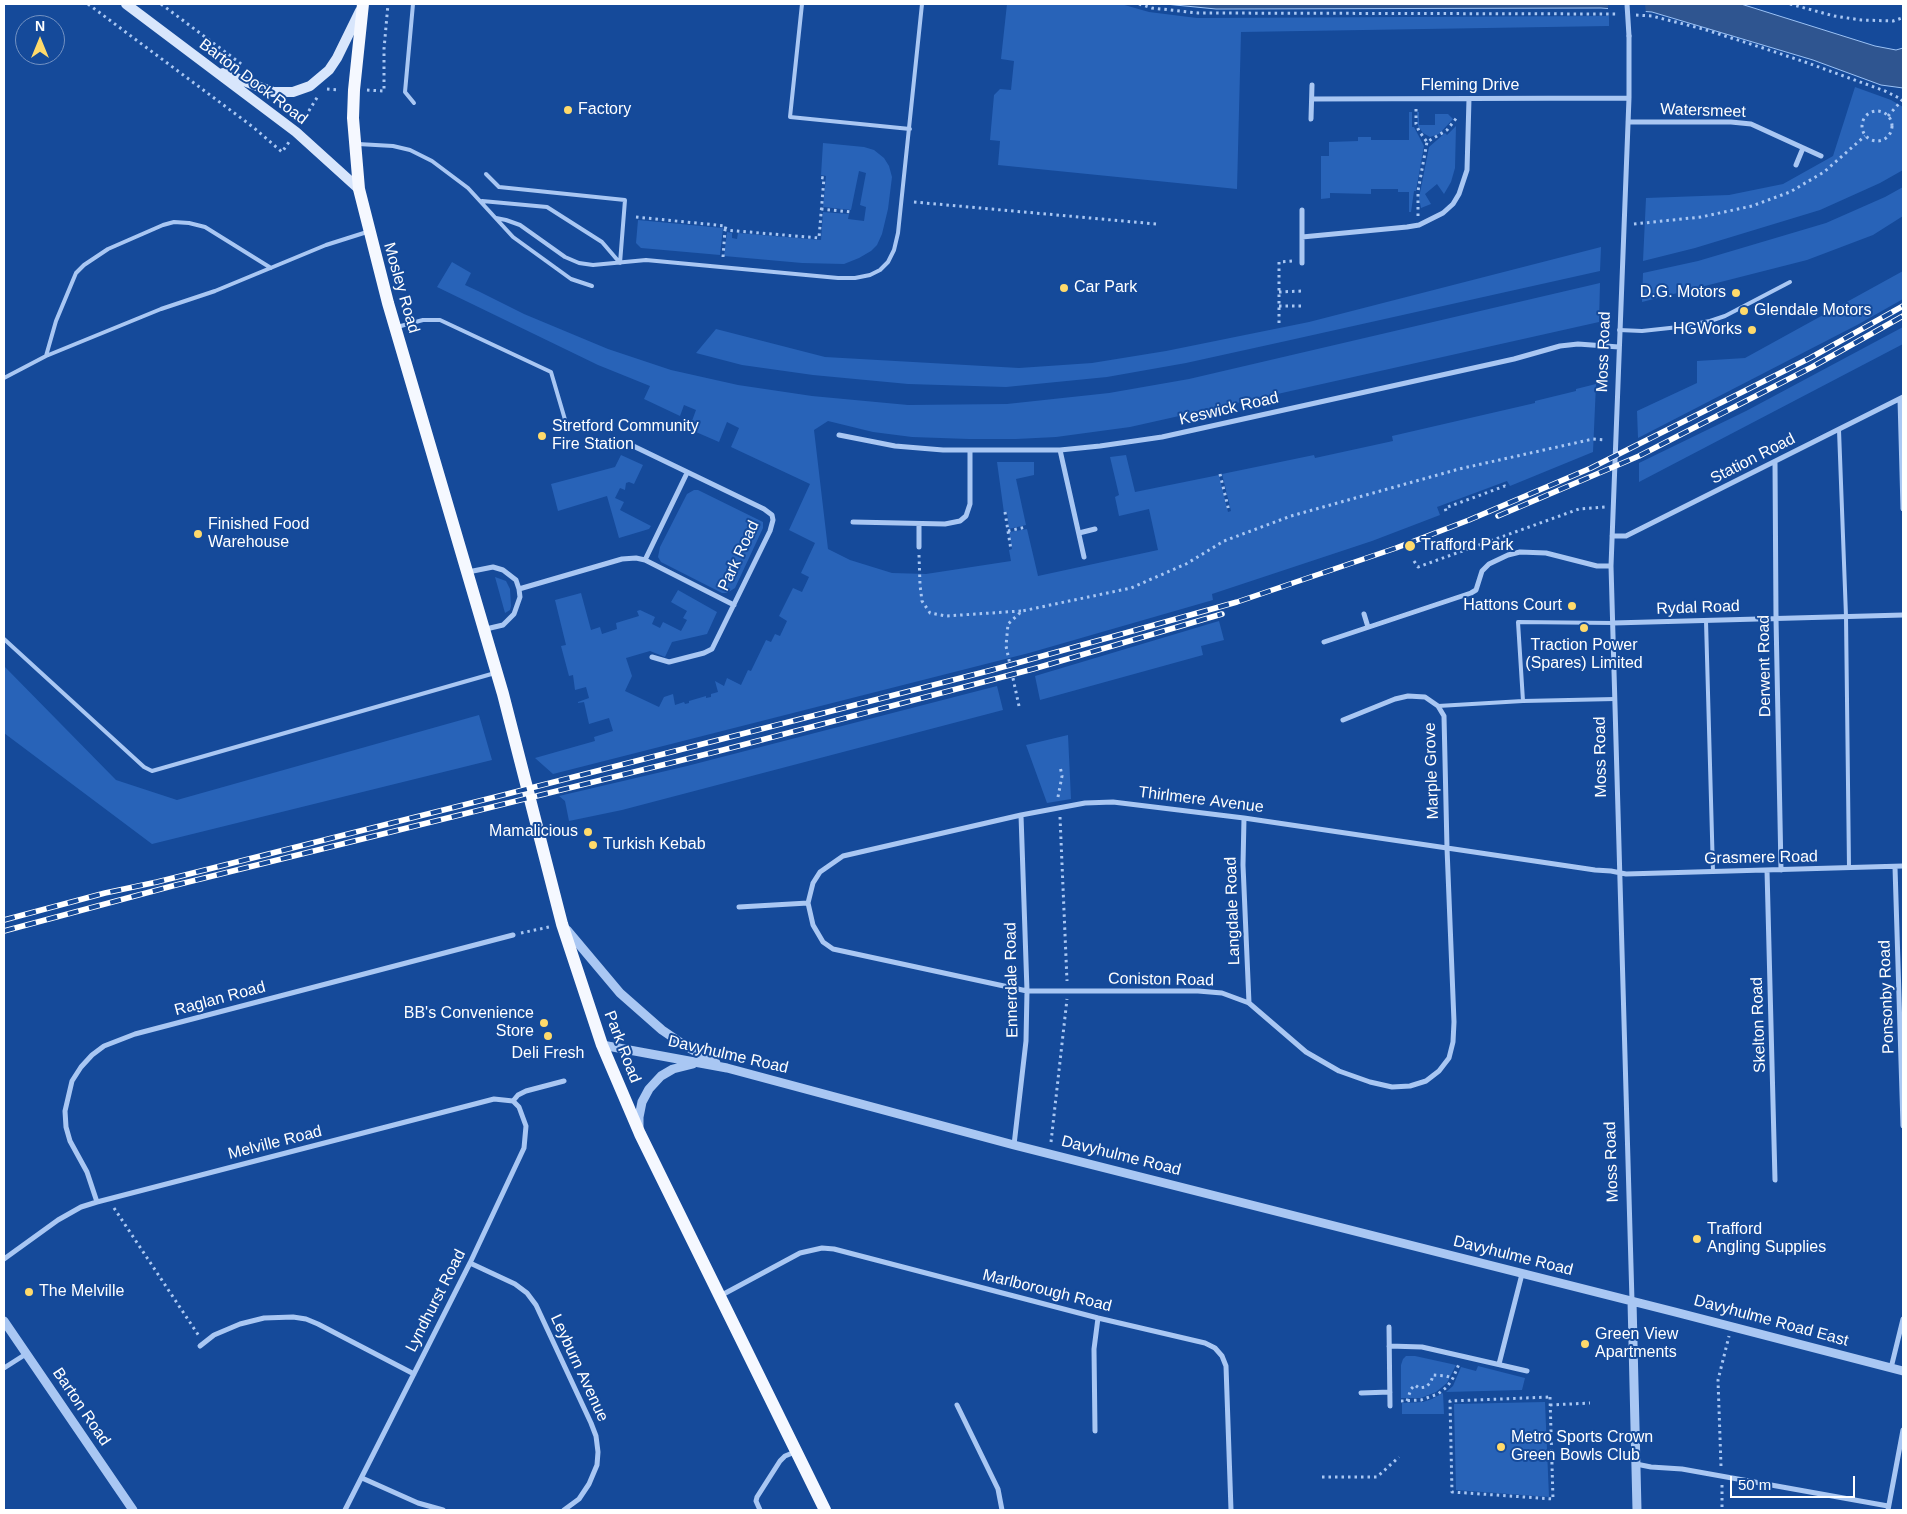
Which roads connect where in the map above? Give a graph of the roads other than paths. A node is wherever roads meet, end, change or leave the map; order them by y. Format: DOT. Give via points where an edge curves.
graph roads {
  1 [pos="126,4"];
  2 [pos="413,4"];
  3 [pos="802,4"];
  4 [pos="922,4"];
  5 [pos="1627,4"];
  6 [pos="363,5"];
  7 [pos="211,68"];
  8 [pos="1312,85"];
  9 [pos="1629,98"];
  10 [pos="1312,99"];
  11 [pos="1469,99"];
  12 [pos="414,103"];
  13 [pos="1311,119"];
  14 [pos="1628,122"];
  15 [pos="910,129"];
  16 [pos="355,144"];
  17 [pos="1803,148"];
  18 [pos="1821,156"];
  19 [pos="1796,165"];
  20 [pos="486,174"];
  21 [pos="359,189"];
  22 [pos="482,201"];
  23 [pos="1302,210"];
  24 [pos="496,218"];
  25 [pos="369,232"];
  26 [pos="1302,237"];
  27 [pos="620,263"];
  28 [pos="1302,263"];
  29 [pos="270,268"];
  30 [pos="1790,282"];
  31 [pos="592,286"];
  32 [pos="395,327"];
  33 [pos="1619,330"];
  34 [pos="1619,347"];
  35 [pos="46,356"];
  36 [pos="4,378"];
  37 [pos="1902,398"];
  38 [pos="566,423"];
  39 [pos="1839,430"];
  40 [pos="839,435"];
  41 [pos="626,443"];
  42 [pos="1060,450"];
  43 [pos="970,451"];
  44 [pos="1775,462"];
  45 [pos="687,473"];
  46 [pos="1903,509"];
  47 [pos="853,522"];
  48 [pos="919,524"];
  49 [pos="1095,529"];
  50 [pos="1079,533"];
  51 [pos="1612,536"];
  52 [pos="919,547"];
  53 [pos="1084,556"];
  54 [pos="645,560"];
  55 [pos="1611,566"];
  56 [pos="468,572"];
  57 [pos="519,589"];
  58 [pos="734,605"];
  59 [pos="1364,614"];
  60 [pos="1903,615"];
  61 [pos="1846,616"];
  62 [pos="1776,618"];
  63 [pos="1706,621"];
  64 [pos="1613,623"];
  65 [pos="1368,627"];
  66 [pos="484,630"];
  67 [pos="4,639"];
  68 [pos="1324,642"];
  69 [pos="652,657"];
  70 [pos="497,672"];
  71 [pos="1615,699"];
  72 [pos="1523,701"];
  73 [pos="1438,706"];
  74 [pos="1343,720"];
  75 [pos="1021,815"];
  76 [pos="1244,818"];
  77 [pos="1447,848"];
  78 [pos="1903,866"];
  79 [pos="1895,867"];
  80 [pos="1849,868"];
  81 [pos="1767,870"];
  82 [pos="1781,870"];
  83 [pos="1713,872"];
  84 [pos="1619,873"];
  85 [pos="808,903"];
  86 [pos="739,907"];
  87 [pos="562,924"];
  88 [pos="513,935"];
  89 [pos="1027,991"];
  90 [pos="1249,1003"];
  91 [pos="602,1045"];
  92 [pos="698,1063"];
  93 [pos="727,1068"];
  94 [pos="564,1081"];
  95 [pos="513,1101"];
  96 [pos="1903,1126"];
  97 [pos="640,1134"];
  98 [pos="1014,1145"];
  99 [pos="1775,1180"];
  100 [pos="97,1202"];
  101 [pos="4,1259"];
  102 [pos="470,1263"];
  103 [pos="1522,1274"];
  104 [pos="720,1296"];
  105 [pos="1632,1301"];
  106 [pos="1098,1318"];
  107 [pos="1903,1319"];
  108 [pos="4,1321"];
  109 [pos="1389,1327"];
  110 [pos="202,1344"];
  111 [pos="1389,1346"];
  112 [pos="26,1354"];
  113 [pos="1499,1364"];
  114 [pos="4,1368"];
  115 [pos="1891,1368"];
  116 [pos="1527,1371"];
  117 [pos="1903,1371"];
  118 [pos="414,1374"];
  119 [pos="1390,1392"];
  120 [pos="1361,1393"];
  121 [pos="1390,1403"];
  122 [pos="957,1405"];
  123 [pos="1903,1430"];
  124 [pos="1094,1431"];
  125 [pos="797,1451"];
  126 [pos="1636,1464"];
  127 [pos="362,1478"];
  128 [pos="1888,1508"];
  129 [pos="133,1510"];
  130 [pos="345,1510"];
  131 [pos="443,1510"];
  132 [pos="564,1510"];
  133 [pos="760,1510"];
  134 [pos="825,1510"];
  135 [pos="1002,1510"];
  136 [pos="1230,1510"];
  137 [pos="1637,1510"];
  1 -- 7 [label="main road, Barton Dock Road"];
  2 -- 12 [label="lane" via="405,92"];
  3 -- 15 [label="lane" via="790,117"];
  4 -- 15 [label="lane"];
  5 -- 9 [label="street, Moss Road, bridge"];
  6 -- 7 [label="main road" via="330,70 301,90 273,92"];
  6 -- 16 [label="main road, Mosley Road" via="354,90"];
  7 -- 21 [label="main road, Barton Dock Road" via="296,132"];
  8 -- 10 [label="street"];
  9 -- 11 [label="street, Fleming Drive"];
  9 -- 14 [label="street, Moss Road"];
  10 -- 11 [label="street, Fleming Drive"];
  10 -- 13 [label="street"];
  11 -- 26 [label="street" via="1469,157 1464,183 1453,204 1419,225"];
  14 -- 17 [label="street, Watersmeet" via="1746,123"];
  14 -- 33 [label="street, Moss Road"];
  15 -- 27 [label="lane" via="894,250 888,262 870,275 838,278 646,260"];
  16 -- 21 [label="main road, Mosley Road"];
  16 -- 22 [label="lane" via="393,146 417,154 454,177"];
  17 -- 18 [label="street, Watersmeet"];
  17 -- 19 [label="street"];
  20 -- 27 [label="lane" via="500,187 624,200"];
  21 -- 25 [label="main road, Mosley Road"];
  22 -- 24 [label="lane"];
  22 -- 27 [label="lane" via="548,206 602,242"];
  23 -- 26 [label="street"];
  24 -- 27 [label="lane" via="520,225 565,257 579,263"];
  24 -- 31 [label="lane" via="512,237 562,274"];
  25 -- 29 [label="lane"];
  25 -- 32 [label="main road, Mosley Road"];
  26 -- 28 [label="street"];
  29 -- 35 [label="lane"];
  29 -- 35 [label="lane" via="205,227 174,222 163,225 108,249 76,273"];
  30 -- 33 [label="lane" via="1710,321 1642,331"];
  32 -- 38 [label="lane" via="423,320 440,320 551,372"];
  32 -- 56 [label="main road, Mosley Road"];
  33 -- 34 [label="street, Moss Road"];
  34 -- 42 [label="street, Keswick Road" via="1560,346 1162,437"];
  34 -- 51 [label="street, Moss Road"];
  35 -- 36 [label="lane"];
  37 -- 39 [label="street, Station Road"];
  37 -- 46 [label="street"];
  39 -- 44 [label="street, Station Road"];
  39 -- 61 [label="lane"];
  40 -- 43 [label="street, Keswick Road" via="895,446"];
  41 -- 45 [label="street, Park Road"];
  42 -- 43 [label="street, Keswick Road"];
  42 -- 50 [label="street"];
  43 -- 48 [label="street" via="970,504 966,516 952,524"];
  44 -- 51 [label="street, Station Road" via="1626,536"];
  44 -- 62 [label="street, Derwent Road"];
  45 -- 54 [label="street"];
  45 -- 58 [label="street, Park Road" via="764,508 772,515 770,531"];
  47 -- 48 [label="street"];
  48 -- 52 [label="street"];
  49 -- 50 [label="street"];
  50 -- 53 [label="street"];
  51 -- 55 [label="street, Moss Road"];
  54 -- 57 [label="street, Park Road" via="622,559"];
  54 -- 58 [label="street, Park Road"];
  55 -- 64 [label="street, Moss Road"];
  55 -- 65 [label="street" via="1597,566 1546,553 1508,555 1482,571 1476,590 1471,594"];
  56 -- 57 [label="street" via="493,567 503,570 516,580"];
  56 -- 66 [label="main road, Park Road"];
  57 -- 66 [label="street" via="520,597 514,614 503,624"];
  58 -- 69 [label="street" via="709,652 669,662"];
  59 -- 65 [label="street"];
  60 -- 61 [label="street, Rydal Road"];
  61 -- 62 [label="street, Rydal Road"];
  61 -- 80 [label="lane"];
  62 -- 63 [label="street, Rydal Road"];
  62 -- 82 [label="street, Derwent Road"];
  63 -- 64 [label="street, Rydal Road"];
  63 -- 83 [label="lane"];
  64 -- 71 [label="street, Moss Road"];
  64 -- 72 [label="lane" via="1518,622"];
  65 -- 68 [label="street"];
  66 -- 70 [label="main road, Park Road"];
  67 -- 70 [label="lane" via="144,767 152,770"];
  70 -- 87 [label="main road, Park Road"];
  71 -- 72 [label="lane"];
  71 -- 84 [label="street, Moss Road"];
  72 -- 73 [label="lane"];
  73 -- 74 [label="street, Marple Grove" via="1424,697 1408,696"];
  73 -- 77 [label="street, Marple Grove" via="1444,716"];
  75 -- 76 [label="street, Thirlmere Avenue" via="1056,807 1113,802"];
  75 -- 85 [label="street, Thirlmere Avenue" via="843,856 820,872 813,883"];
  75 -- 89 [label="street, Ennerdale Road"];
  76 -- 77 [label="street, Thirlmere Avenue"];
  76 -- 90 [label="street, Langdale Road"];
  77 -- 84 [label="street, Thirlmere Avenue"];
  77 -- 90 [label="street, Coniston Road" via="1453,1042 1448,1058 1426,1081 1392,1087 1338,1070 1306,1052"];
  78 -- 79 [label="street, Grasmere Road"];
  79 -- 80 [label="street, Grasmere Road"];
  79 -- 96 [label="street, Ponsonby Road"];
  80 -- 82 [label="street, Grasmere Road"];
  81 -- 82 [label="street, Grasmere Road"];
  81 -- 83 [label="street, Grasmere Road"];
  81 -- 99 [label="street, Skelton Road"];
  83 -- 84 [label="street, Grasmere Road"];
  84 -- 105 [label="street, Moss Road"];
  85 -- 86 [label="street"];
  85 -- 89 [label="street, Coniston Road" via="813,925 823,942 833,949"];
  87 -- 91 [label="main road, Park Road"];
  87 -- 93 [label="street" via="620,993 645,1016 684,1045"];
  88 -- 100 [label="street, Raglan Road" via="135,1034 104,1046 92,1055 72,1080 65,1111 70,1141 88,1172"];
  89 -- 90 [label="street, Coniston Road" via="1198,991 1222,993"];
  89 -- 98 [label="street, Ennerdale Road" via="1026,1041"];
  91 -- 92 [label="street, Davyhulme Road"];
  91 -- 97 [label="main road, Park Road"];
  92 -- 93 [label="street, Davyhulme Road"];
  92 -- 97 [label="street" via="673,1069 648,1089 639,1118"];
  93 -- 98 [label="street, Davyhulme Road"];
  94 -- 95 [label="street" via="526,1091"];
  95 -- 100 [label="street, Melville Road" via="494,1099"];
  95 -- 102 [label="street, Lyndhurst Road" via="519,1107 526,1126 524,1148"];
  97 -- 104 [label="main road, Park Road"];
  98 -- 103 [label="street, Davyhulme Road"];
  100 -- 101 [label="street, Melville Road" via="69,1213"];
  102 -- 118 [label="street, Lyndhurst Road"];
  102 -- 132 [label="street, Leyburn Avenue" via="515,1284 536,1305 596,1436 598,1452 589,1484 579,1499"];
  103 -- 105 [label="street, Davyhulme Road"];
  103 -- 113 [label="street"];
  104 -- 106 [label="street, Marlborough Road" via="800,1253 822,1248"];
  104 -- 125 [label="main road, Park Road"];
  105 -- 115 [label="street, Davyhulme Road East"];
  105 -- 126 [label="street, Moss Road"];
  106 -- 124 [label="street" via="1094,1349"];
  106 -- 136 [label="street, Marlborough Road" via="1205,1343 1222,1356 1228,1376"];
  107 -- 115 [label="street"];
  108 -- 112 [label="street, Barton Road"];
  109 -- 111 [label="street"];
  110 -- 118 [label="street" via="240,1324 264,1318 292,1317 318,1324"];
  111 -- 113 [label="street" via="1413,1346"];
  111 -- 119 [label="street"];
  112 -- 114 [label="street"];
  112 -- 129 [label="street, Barton Road"];
  113 -- 116 [label="street"];
  115 -- 117 [label="street, Davyhulme Road East"];
  118 -- 127 [label="street, Lyndhurst Road"];
  119 -- 120 [label="street"];
  119 -- 121 [label="street"];
  122 -- 135 [label="street" via="998,1489"];
  123 -- 128 [label="street"];
  125 -- 133 [label="street" via="780,1461 757,1497"];
  125 -- 134 [label="main road, Park Road"];
  126 -- 128 [label="street" via="1682,1468"];
  126 -- 137 [label="street, Moss Road"];
  127 -- 130 [label="street, Lyndhurst Road"];
  127 -- 131 [label="street" via="418,1503"];
}
